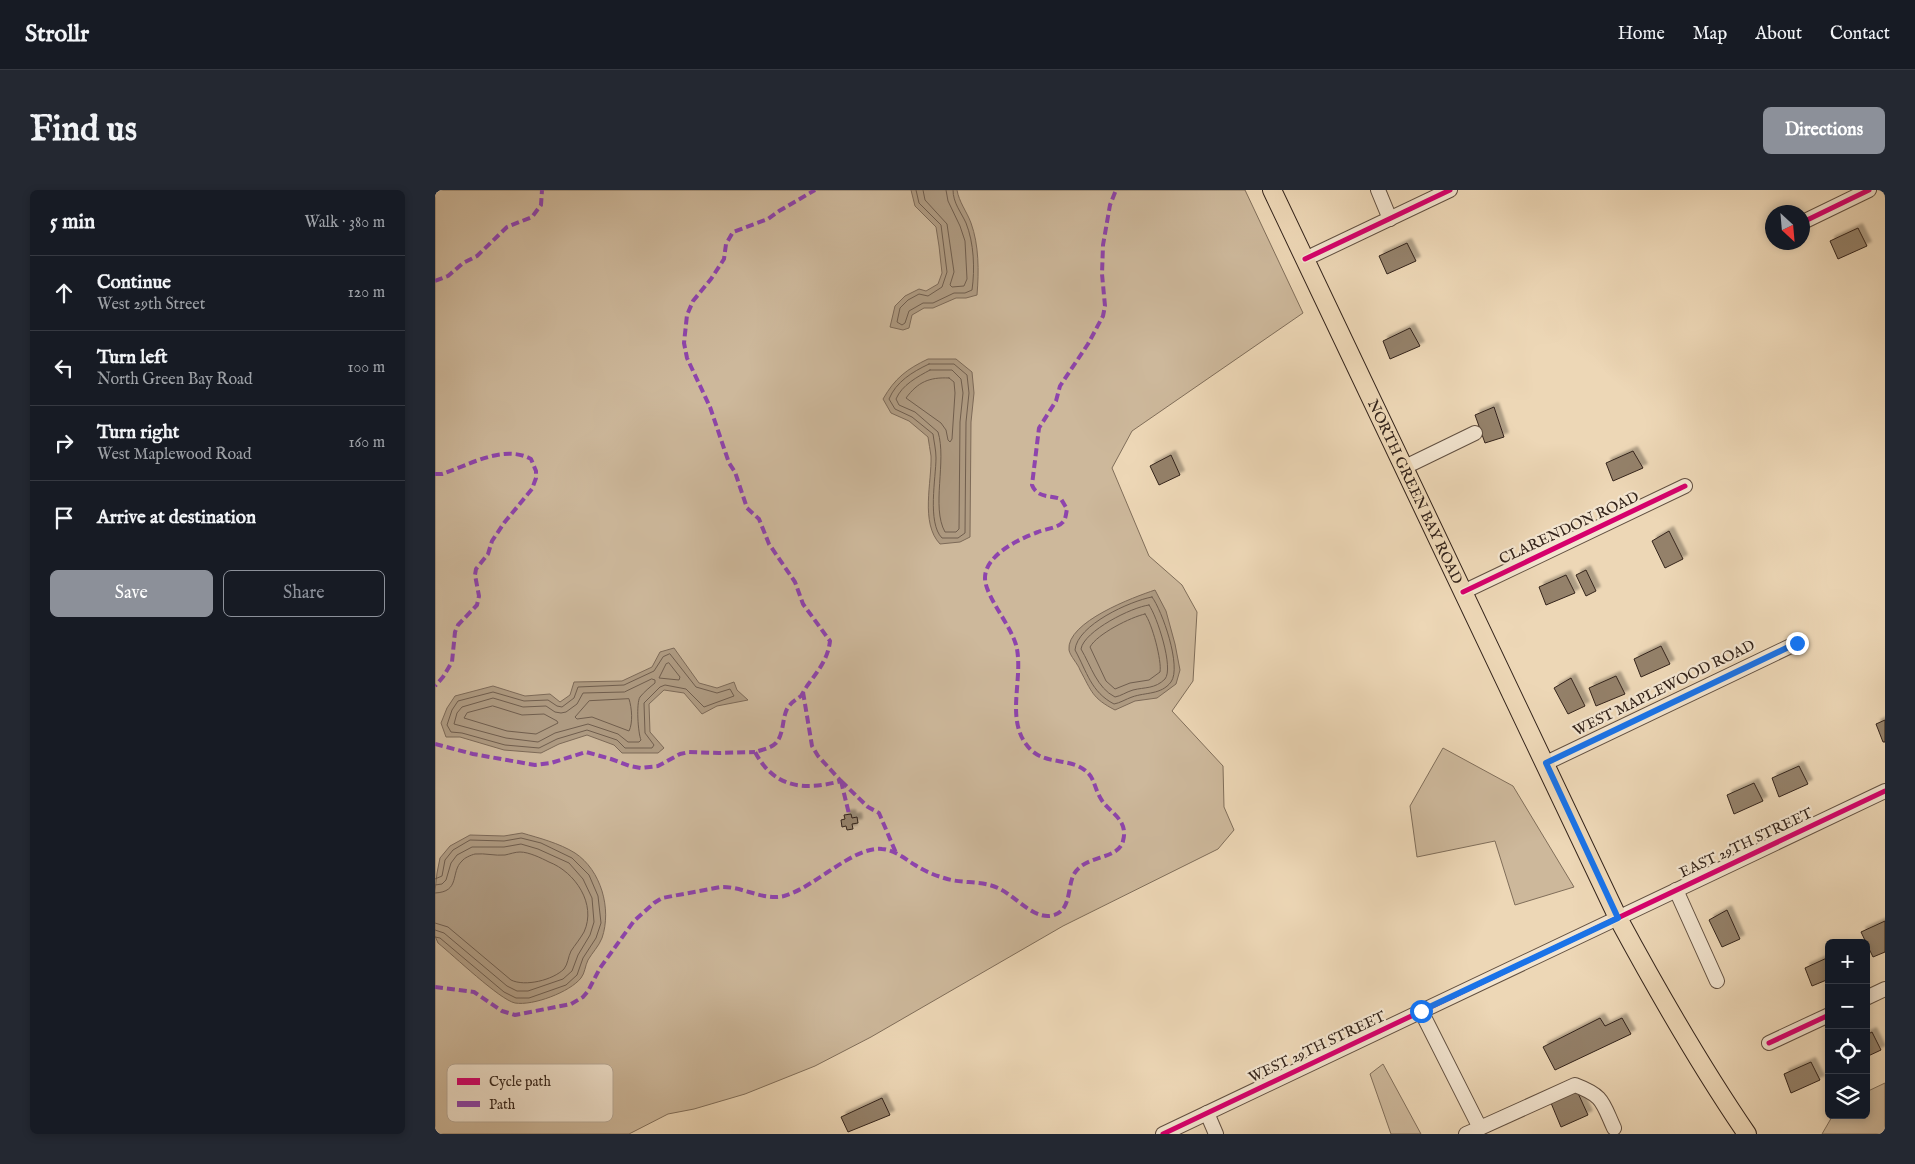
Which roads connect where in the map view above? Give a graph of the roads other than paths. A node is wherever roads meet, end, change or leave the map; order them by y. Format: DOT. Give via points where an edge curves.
graph roads {
  1 [pos="1272,190"];
  2 [pos="1450,190"];
  3 [pos="1869,190"];
  4 [pos="1380,193"];
  5 [pos="1390,219"];
  6 [pos="1810,219"];
  7 [pos="1305,259"];
  8 [pos="1475,433"];
  9 [pos="1405,467"];
  10 [pos="1685,486"];
  11 [pos="1463,592"];
  12 [pos="1797,643"];
  13 [pos="1546,763"];
  14 [pos="1885,791"];
  15 [pos="1676,890"];
  16 [pos="1618,918"];
  17 [pos="1717,981"];
  18 [pos="1885,989"];
  19 [pos="1870,996"];
  20 [pos="1421,1011"];
  21 [pos="1825,1017"];
  22 [pos="1769,1044"];
  23 [pos="1207,1113"];
  24 [pos="1480,1128"];
  25 [pos="1614,1128"];
  26 [pos="1163,1134"];
  27 [pos="1216,1134"];
  28 [pos="1466,1134"];
  29 [pos="1747,1134"];
  1 -- 7 [label="main road, NORTH GREEN BAY ROAD"];
  2 -- 5 [label="street"];
  3 -- 6 [label="street"];
  4 -- 5 [label="street"];
  5 -- 7 [label="street"];
  7 -- 9 [label="main road, NORTH GREEN BAY ROAD"];
  8 -- 9 [label="street"];
  9 -- 11 [label="main road, NORTH GREEN BAY ROAD"];
  10 -- 11 [label="street, CLARENDON ROAD"];
  11 -- 13 [label="main road, NORTH GREEN BAY ROAD"];
  12 -- 13 [label="street, WEST MAPLEWOOD ROAD"];
  13 -- 16 [label="main road, NORTH GREEN BAY ROAD"];
  14 -- 15 [label="street, EAST 29TH STREET"];
  15 -- 16 [label="street, EAST 29TH STREET"];
  15 -- 17 [label="street"];
  16 -- 20 [label="street, WEST 29TH STREET"];
  16 -- 29 [label="main road, NORTH GREEN BAY ROAD" via="1679,1029"];
  18 -- 19 [label="street"];
  20 -- 23 [label="street, WEST 29TH STREET"];
  20 -- 24 [label="street"];
  21 -- 22 [label="street"];
  23 -- 26 [label="street, WEST 29TH STREET"];
  23 -- 27 [label="street"];
  24 -- 25 [label="street" via="1575,1085 1601,1099"];
  24 -- 28 [label="street"];
}
